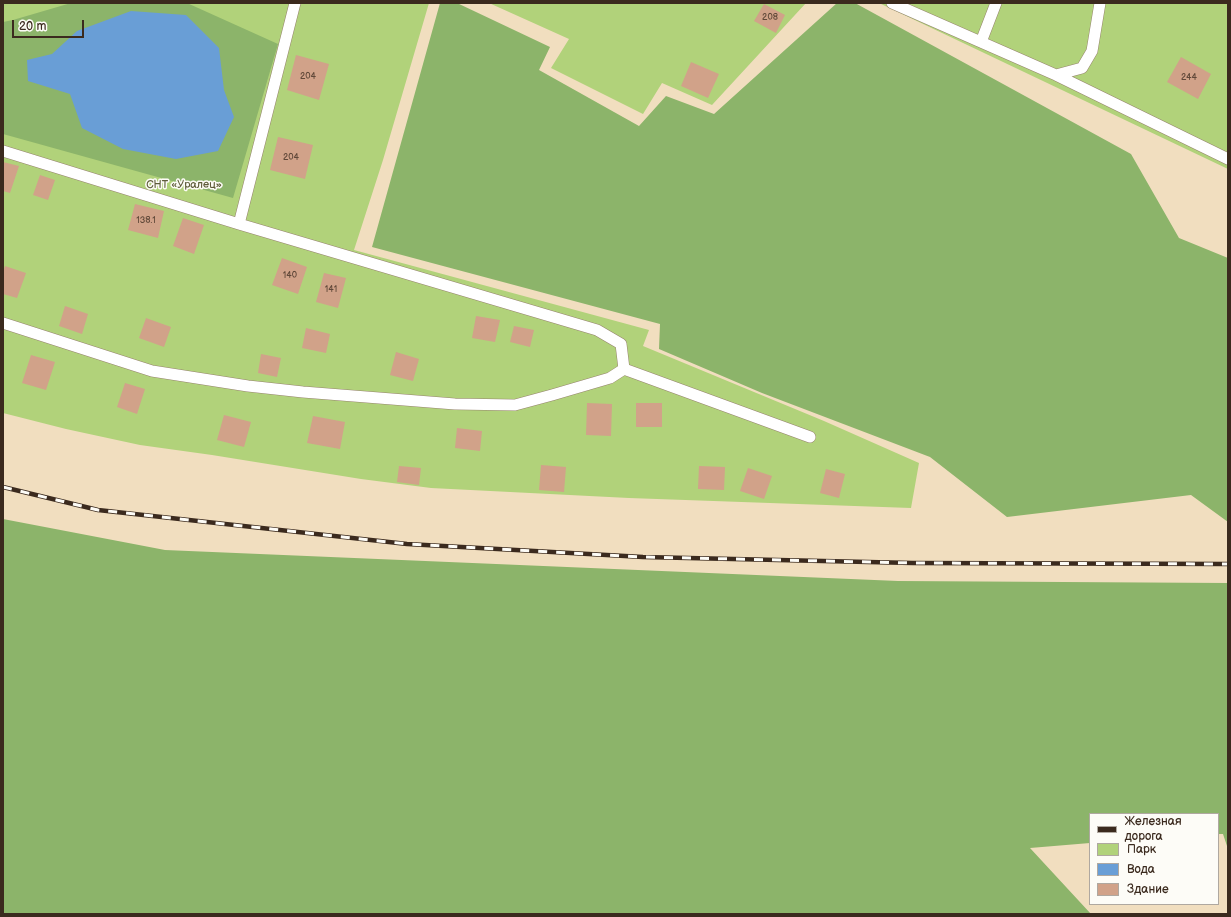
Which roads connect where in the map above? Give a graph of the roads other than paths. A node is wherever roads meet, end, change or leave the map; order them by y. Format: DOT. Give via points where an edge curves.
graph roads {
  1 [pos="295,3"];
  2 [pos="892,3"];
  3 [pos="996,3"];
  4 [pos="1100,3"];
  5 [pos="981,42"];
  6 [pos="1056,75"];
  7 [pos="3,151"];
  8 [pos="1228,159"];
  9 [pos="239,224"];
  10 [pos="3,323"];
  11 [pos="624,369"];
  12 [pos="810,437"];
  1 -- 9 [label="lane"];
  2 -- 5 [label="lane"];
  3 -- 5 [label="lane"];
  4 -- 6 [label="lane" via="1092,51 1082,68"];
  5 -- 6 [label="lane"];
  6 -- 8 [label="lane"];
  7 -- 9 [label="lane"];
  9 -- 11 [label="lane" via="597,330 621,344"];
  10 -- 11 [label="lane" via="152,371 280,390 455,404 516,405 610,378"];
  11 -- 12 [label="lane"];
}
